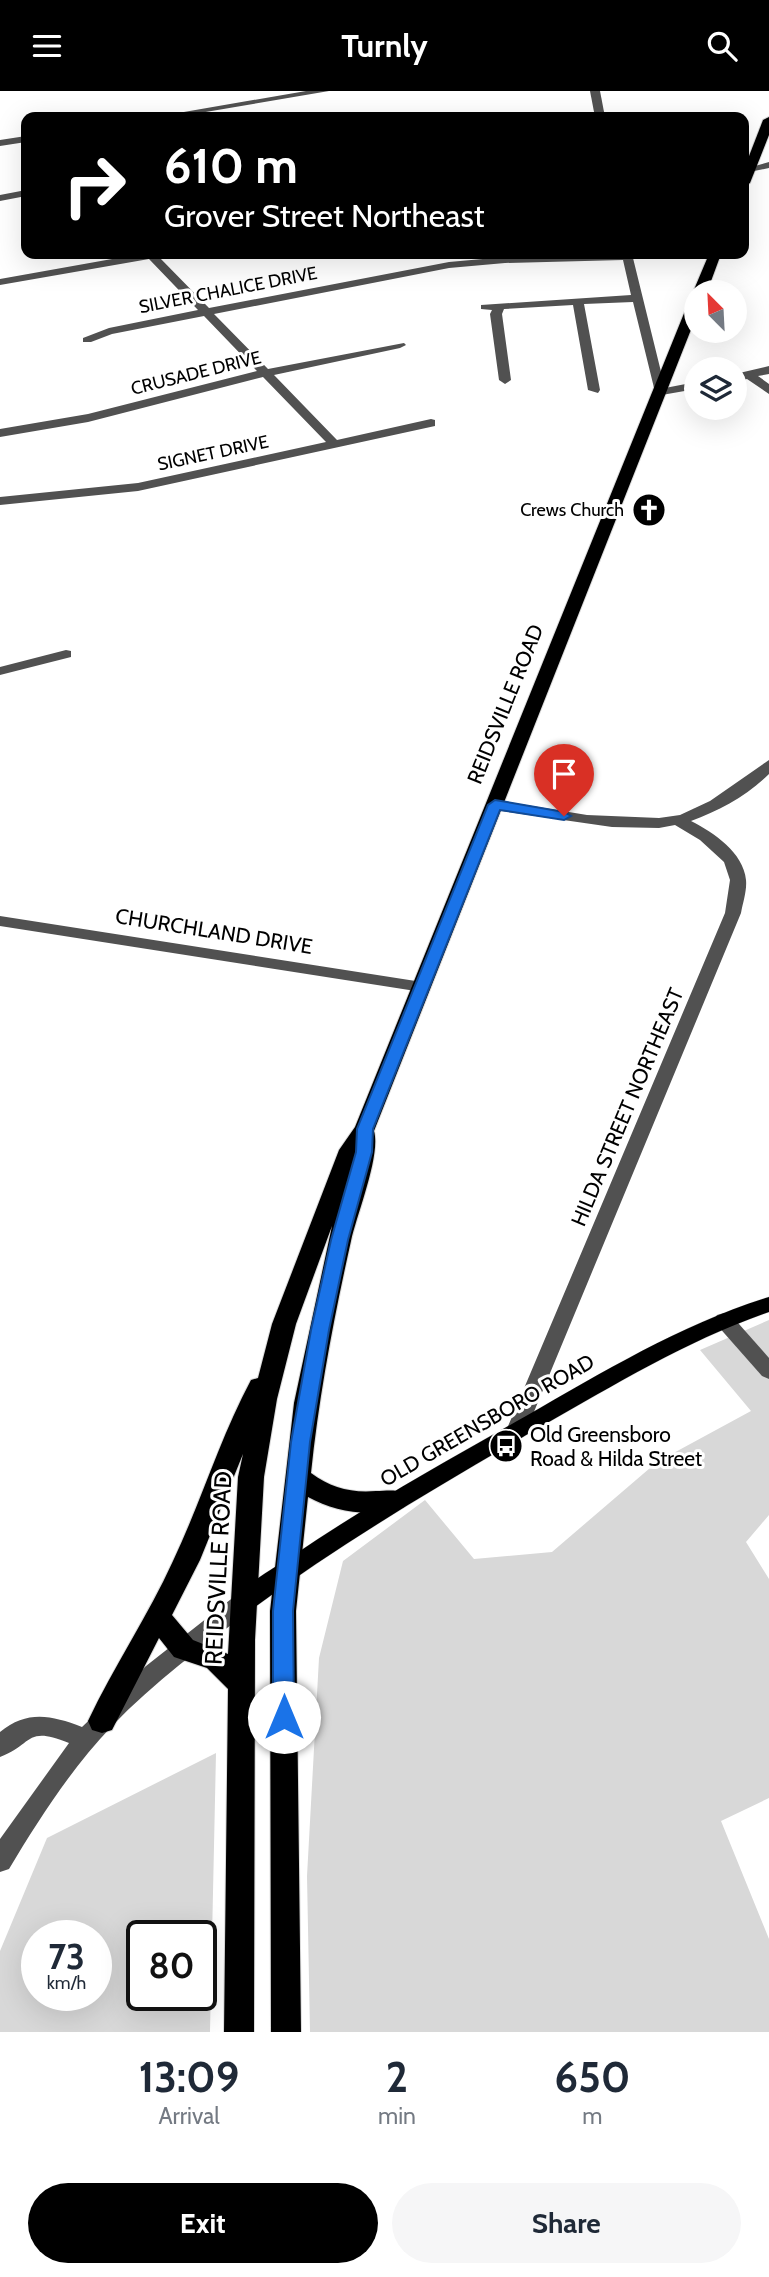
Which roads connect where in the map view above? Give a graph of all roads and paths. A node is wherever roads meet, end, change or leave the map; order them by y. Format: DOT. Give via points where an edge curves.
graph roads {
  1 [pos="324,91"];
  2 [pos="595,91"];
  3 [pos="192,112"];
  4 [pos="599,112"];
  5 [pos="769,120"];
  6 [pos="21,140"];
  7 [pos="0,143"];
  8 [pos="769,165"];
  9 [pos="750,169"];
  10 [pos="21,194"];
  11 [pos="0,198"];
  12 [pos="126,259"];
  13 [pos="157,259"];
  14 [pos="529,259"];
  15 [pos="628,259"];
  16 [pos="713,259"];
  17 [pos="705,280"];
  18 [pos="0,282"];
  19 [pos="636,298"];
  20 [pos="578,301"];
  21 [pos="500,305"];
  22 [pos="485,307"];
  23 [pos="204,312"];
  24 [pos="684,332"];
  25 [pos="87,340"];
  26 [pos="400,345"];
  27 [pos="769,370"];
  28 [pos="265,373"];
  29 [pos="749,375"];
  30 [pos="505,380"];
  31 [pos="684,388"];
  32 [pos="594,390"];
  33 [pos="769,390"];
  34 [pos="660,393"];
  35 [pos="431,422"];
  36 [pos="0,433"];
  37 [pos="334,444"];
  38 [pos="0,501"];
  39 [pos="66,654"];
  40 [pos="0,671"];
  41 [pos="769,765"];
  42 [pos="495,805"];
  43 [pos="677,820"];
  44 [pos="0,921"];
  45 [pos="422,986"];
  46 [pos="365,1129"];
  47 [pos="769,1304"];
  48 [pos="724,1320"];
  49 [pos="274,1360"];
  50 [pos="769,1371"];
  51 [pos="516,1431"];
  52 [pos="297,1476"];
  53 [pos="395,1500"];
  54 [pos="288,1569"];
  55 [pos="243,1603"];
  56 [pos="158,1617"];
  57 [pos="184,1649"];
  58 [pos="242,1685"];
  59 [pos="94,1730"];
  60 [pos="0,1747"];
  61 [pos="0,1861"];
  62 [pos="239,2032"];
  63 [pos="286,2032"];
  1 -- 3 [label="street"];
  2 -- 4 [label="street"];
  5 -- 9 [label="highway"];
  6 -- 7 [label="street"];
  8 -- 9 [label="street"];
  10 -- 11 [label="street"];
  12 -- 18 [label="street"];
  13 -- 23 [label="street"];
  14 -- 23 [label="street, SILVER CHALICE DRIVE" via="449,265"];
  15 -- 19 [label="street"];
  16 -- 17 [label="highway"];
  19 -- 20 [label="street"];
  19 -- 34 [label="street"];
  20 -- 21 [label="street"];
  20 -- 32 [label="street"];
  21 -- 22 [label="street"];
  21 -- 30 [label="street" via="496,314"];
  23 -- 25 [label="street, SILVER CHALICE DRIVE" via="109,331"];
  23 -- 28 [label="street"];
  24 -- 34 [label="highway, REIDSVILLE ROAD"];
  26 -- 28 [label="street, CRUSADE DRIVE"];
  27 -- 29 [label="street"];
  28 -- 36 [label="street, CRUSADE DRIVE" via="88,418"];
  28 -- 37 [label="street"];
  29 -- 33 [label="street"];
  31 -- 34 [label="street"];
  34 -- 42 [label="highway, REIDSVILLE ROAD"];
  35 -- 37 [label="street, SIGNET DRIVE"];
  37 -- 38 [label="street, SIGNET DRIVE" via="138,487"];
  39 -- 40 [label="street"];
  41 -- 43 [label="street" via="760,777 725,800"];
  42 -- 43 [label="street" via="629,823"];
  42 -- 45 [label="highway, REIDSVILLE ROAD"];
  43 -- 51 [label="street, HILDA STREET NORTHEAST" via="697,829 732,862 739,881 733,913"];
  44 -- 45 [label="street, CHURCHLAND DRIVE"];
  45 -- 46 [label="highway, REIDSVILLE ROAD"];
  46 -- 49 [label="highway, REIDSVILLE ROAD" via="340,1174"];
  46 -- 52 [label="highway, REIDSVILLE ROAD" via="364,1152 317,1342"];
  47 -- 48 [label="main road, OLD GREENSBORO ROAD"];
  48 -- 50 [label="street"];
  48 -- 51 [label="main road, OLD GREENSBORO ROAD" via="664,1347"];
  49 -- 55 [label="highway, REIDSVILLE ROAD" via="251,1478"];
  49 -- 56 [label="highway"];
  51 -- 53 [label="main road, OLD GREENSBORO ROAD"];
  52 -- 53 [label="highway" via="315,1491 341,1502"];
  52 -- 54 [label="highway, REIDSVILLE ROAD"];
  53 -- 54 [label="main road, OLD GREENSBORO ROAD"];
  54 -- 55 [label="main road, OLD GREENSBORO ROAD"];
  54 -- 63 [label="highway, REIDSVILLE ROAD" via="283,1611"];
  55 -- 57 [label="street"];
  55 -- 58 [label="highway, REIDSVILLE ROAD"];
  56 -- 57 [label="highway"];
  56 -- 59 [label="highway"];
  57 -- 58 [label="highway" via="216,1659"];
  57 -- 59 [label="street"];
  58 -- 62 [label="highway, REIDSVILLE ROAD"];
  59 -- 60 [label="street" via="46,1724 17,1730"];
  59 -- 61 [label="street" via="37,1803"];
}
